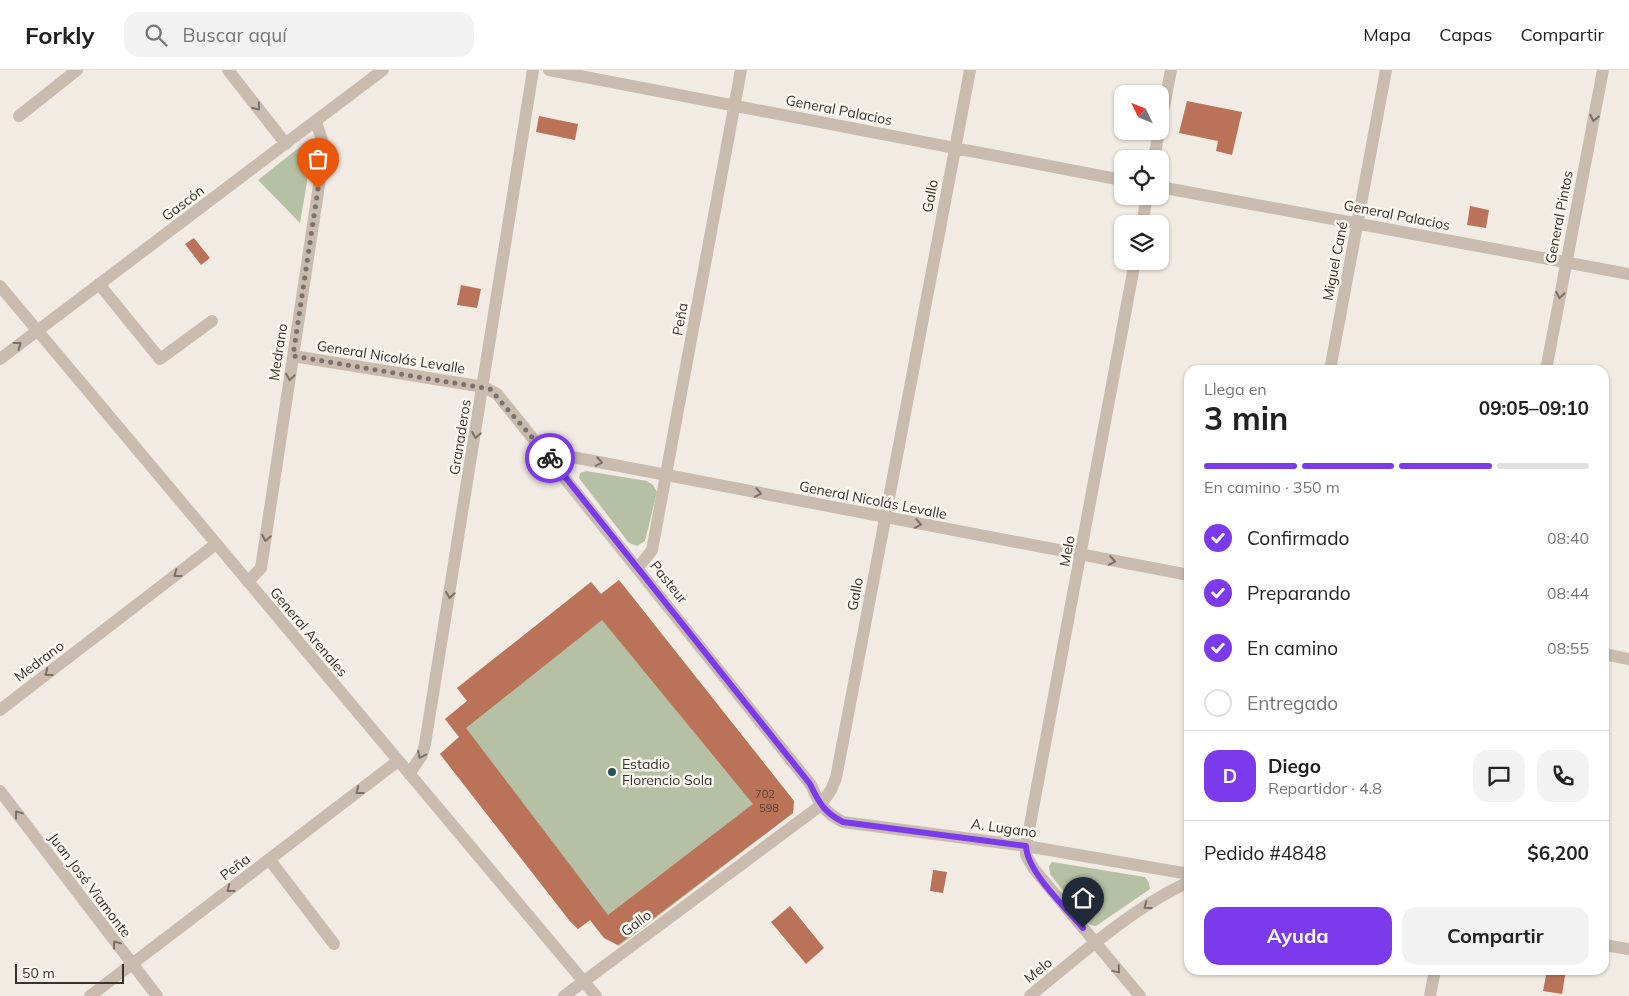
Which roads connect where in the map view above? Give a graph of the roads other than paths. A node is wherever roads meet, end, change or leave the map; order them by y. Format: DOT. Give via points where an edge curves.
graph roads {
  1 [pos="77,70"];
  2 [pos="228,70"];
  3 [pos="383,70"];
  4 [pos="533,70"];
  5 [pos="549,70"];
  6 [pos="741,70"];
  7 [pos="970,70"];
  8 [pos="1171,70"];
  9 [pos="1386,70"];
  10 [pos="1603,70"];
  11 [pos="1168,85"];
  12 [pos="734,105"];
  13 [pos="19,116"];
  14 [pos="316,122"];
  15 [pos="286,144"];
  16 [pos="955,148"];
  17 [pos="1114,178"];
  18 [pos="1169,189"];
  19 [pos="1358,223"];
  20 [pos="1566,262"];
  21 [pos="1133,270"];
  22 [pos="1629,274"];
  23 [pos="99,284"];
  24 [pos="0,286"];
  25 [pos="212,321"];
  26 [pos="37,331"];
  27 [pos="293,356"];
  28 [pos="0,359"];
  29 [pos="1331,365"];
  30 [pos="1547,365"];
  31 [pos="484,387"];
  32 [pos="551,460"];
  33 [pos="667,476"];
  34 [pos="885,518"];
  35 [pos="216,544"];
  36 [pos="1081,555"];
  37 [pos="638,568"];
  38 [pos="1184,574"];
  39 [pos="248,582"];
  40 [pos="1609,655"];
  41 [pos="1629,659"];
  42 [pos="0,710"];
  43 [pos="398,761"];
  44 [pos="409,774"];
  45 [pos="0,791"];
  46 [pos="820,806"];
  47 [pos="1026,846"];
  48 [pos="269,859"];
  49 [pos="1184,873"];
  50 [pos="1184,885"];
  51 [pos="1095,943"];
  52 [pos="334,944"];
  53 [pos="1609,946"];
  54 [pos="1629,949"];
  55 [pos="132,964"];
  56 [pos="1434,975"];
  57 [pos="584,981"];
  58 [pos="90,996"];
  59 [pos="157,996"];
  60 [pos="564,996"];
  61 [pos="596,996"];
  62 [pos="1030,996"];
  63 [pos="1140,996"];
  64 [pos="1430,996"];
  1 -- 13 [label="street"];
  2 -- 15 [label="street, one-way"];
  3 -- 14 [label="street, Gascón"];
  4 -- 31 [label="street, Granaderos"];
  5 -- 12 [label="street, General Palacios"];
  6 -- 12 [label="street, Peña"];
  7 -- 16 [label="street, Gallo"];
  8 -- 11 [label="street"];
  9 -- 19 [label="street, Miguel Cané"];
  10 -- 20 [label="street, General Pintos, one-way"];
  12 -- 16 [label="street, General Palacios"];
  12 -- 33 [label="street, Peña"];
  14 -- 15 [label="street, Gascón"];
  14 -- 27 [label="street, Medrano" via="323,143 323,159"];
  15 -- 23 [label="street, Gascón"];
  16 -- 17 [label="street, General Palacios"];
  16 -- 34 [label="street, Gallo"];
  18 -- 19 [label="street, General Palacios"];
  19 -- 20 [label="street, General Palacios"];
  19 -- 29 [label="street, Miguel Cané"];
  20 -- 22 [label="street, General Palacios"];
  20 -- 30 [label="street, General Pintos, one-way"];
  21 -- 36 [label="street, Melo"];
  23 -- 25 [label="street" via="160,359"];
  23 -- 26 [label="street, Gascón"];
  24 -- 26 [label="street, General Arenales"];
  28 -- 26 [label="street, Gascón, one-way"];
  26 -- 35 [label="street, General Arenales"];
  27 -- 31 [label="street, General Nicolás Levalle"];
  27 -- 39 [label="street, Medrano, one-way" via="261,568"];
  31 -- 32 [label="street, Pasteur" via="497,394"];
  31 -- 44 [label="street, Granaderos, one-way" via="425,744 422,755"];
  32 -- 33 [label="street, General Nicolás Levalle, one-way" via="567,456"];
  32 -- 37 [label="street, Pasteur"];
  33 -- 34 [label="street, General Nicolás Levalle, one-way"];
  33 -- 37 [label="street, Peña" via="652,550"];
  34 -- 36 [label="street, General Nicolás Levalle, one-way"];
  34 -- 46 [label="street, Gallo" via="836,778"];
  35 -- 39 [label="street, General Arenales"];
  35 -- 42 [label="street, Medrano, one-way"];
  36 -- 38 [label="street, General Nicolás Levalle, one-way"];
  36 -- 47 [label="street, Melo"];
  37 -- 46 [label="street, Pasteur" via="810,784"];
  39 -- 43 [label="street, General Arenales"];
  40 -- 41 [label="street"];
  43 -- 44 [label="street, General Arenales"];
  43 -- 48 [label="street, Peña, one-way"];
  44 -- 57 [label="street, General Arenales"];
  55 -- 45 [label="street, Juan José Viamonte, one-way"];
  46 -- 47 [label="street, A. Lugano" via="843,822"];
  46 -- 57 [label="street, Gallo"];
  47 -- 49 [label="street, A. Lugano"];
  47 -- 51 [label="street" via="1026,854 1034,869"];
  48 -- 52 [label="street"];
  48 -- 55 [label="street, Peña, one-way"];
  50 -- 51 [label="street, Melo, one-way"];
  51 -- 62 [label="street, Melo"];
  51 -- 63 [label="street, one-way"];
  53 -- 54 [label="street"];
  55 -- 58 [label="street, Peña"];
  55 -- 59 [label="street, Juan José Viamonte"];
  56 -- 64 [label="street"];
  57 -- 60 [label="street, Gallo"];
  57 -- 61 [label="street, General Arenales"];
}
